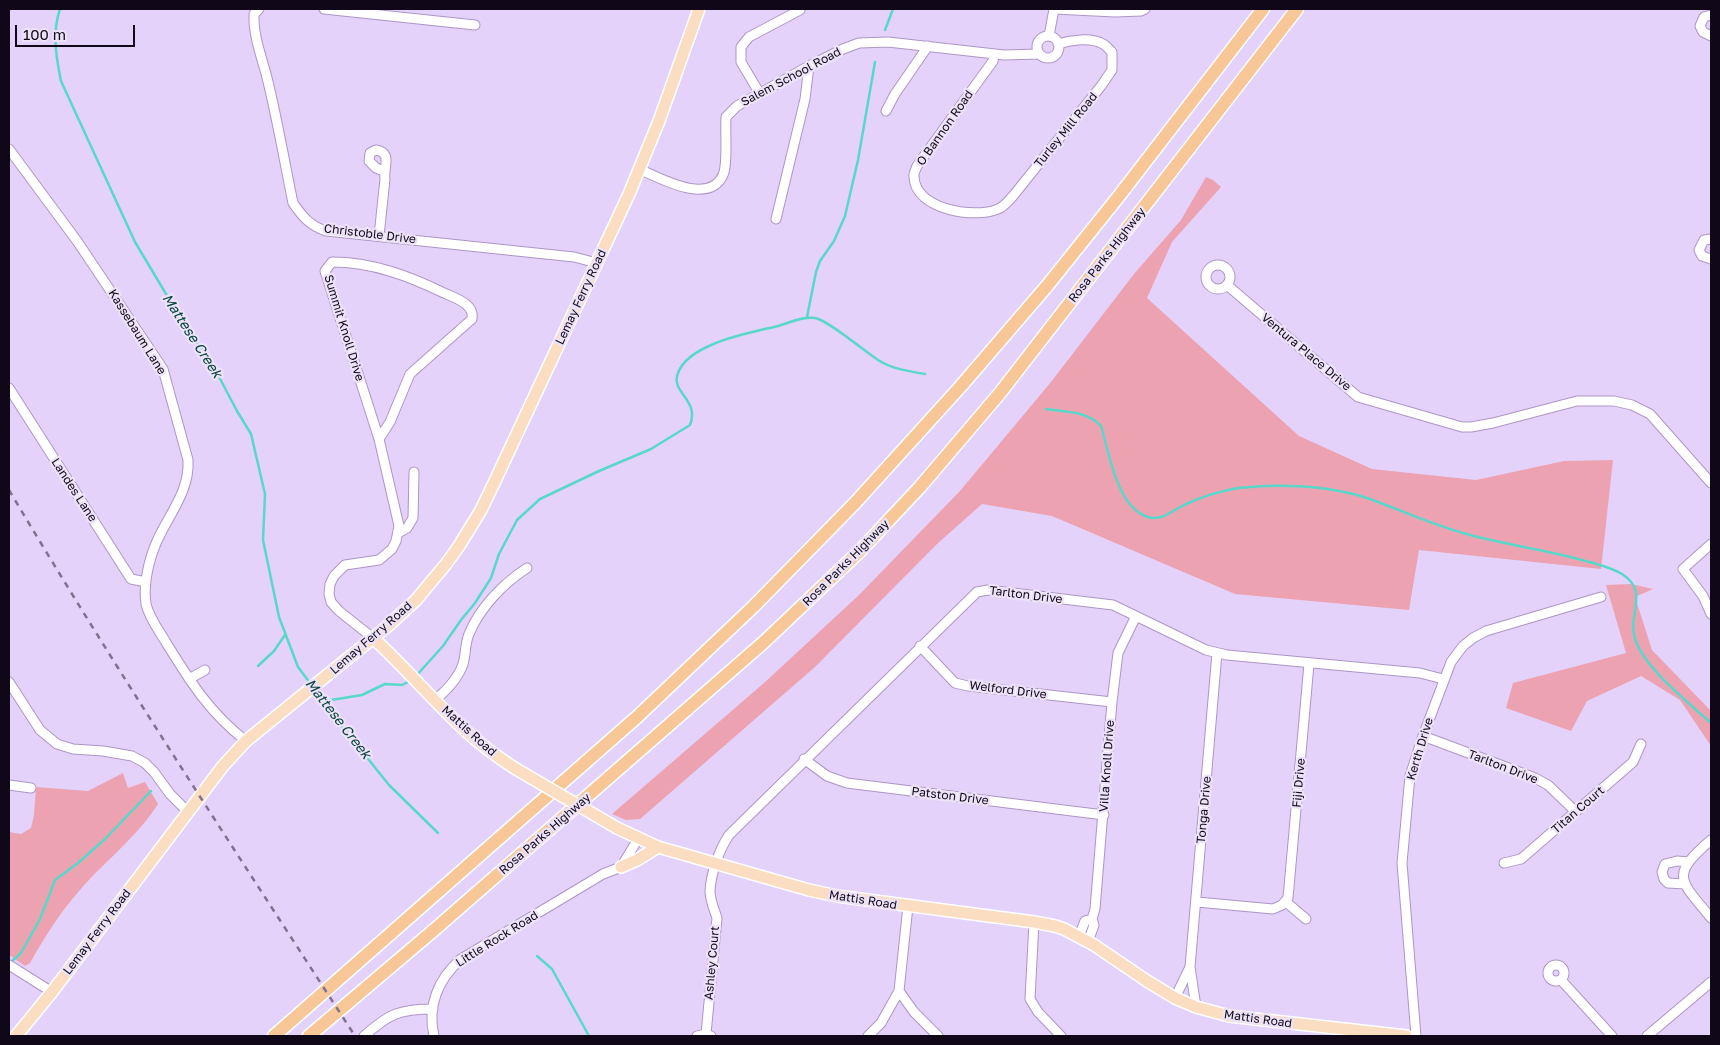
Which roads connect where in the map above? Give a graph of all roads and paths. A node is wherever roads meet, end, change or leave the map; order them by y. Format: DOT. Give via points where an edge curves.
graph roads {
  1 [pos="259,9"];
  2 [pos="324,9"];
  3 [pos="699,9"];
  4 [pos="1054,9"];
  5 [pos="1144,9"];
  6 [pos="1263,9"];
  7 [pos="1297,9"];
  8 [pos="800,10"];
  9 [pos="407,13"];
  10 [pos="1711,14"];
  11 [pos="475,25"];
  12 [pos="1049,36"];
  13 [pos="1711,36"];
  14 [pos="1058,44"];
  15 [pos="928,46"];
  16 [pos="994,54"];
  17 [pos="1040,54"];
  18 [pos="809,66"];
  19 [pos="760,94"];
  20 [pos="886,111"];
  21 [pos="9,149"];
  22 [pos="639,169"];
  23 [pos="384,171"];
  24 [pos="1013,196"];
  25 [pos="776,219"];
  26 [pos="379,236"];
  27 [pos="1711,239"];
  28 [pos="1711,259"];
  29 [pos="597,263"];
  30 [pos="1227,285"];
  31 [pos="9,388"];
  32 [pos="379,439"];
  33 [pos="414,472"];
  34 [pos="1711,483"];
  35 [pos="398,533"];
  36 [pos="1711,544"];
  37 [pos="527,568"];
  38 [pos="146,582"];
  39 [pos="1601,597"];
  40 [pos="1711,614"];
  41 [pos="1136,616"];
  42 [pos="373,638"];
  43 [pos="920,646"];
  44 [pos="1217,654"];
  45 [pos="1309,664"];
  46 [pos="205,670"];
  47 [pos="189,679"];
  48 [pos="1443,679"];
  49 [pos="9,682"];
  50 [pos="435,700"];
  51 [pos="1112,702"];
  52 [pos="1423,736"];
  53 [pos="246,741"];
  54 [pos="1642,744"];
  55 [pos="804,759"];
  56 [pos="9,785"];
  57 [pos="31,788"];
  58 [pos="1576,811"];
  59 [pos="188,812"];
  60 [pos="1104,815"];
  61 [pos="638,839"];
  62 [pos="1711,840"];
  63 [pos="658,847"];
  64 [pos="1689,862"];
  65 [pos="1504,863"];
  66 [pos="716,864"];
  67 [pos="621,867"];
  68 [pos="1685,884"];
  69 [pos="1196,902"];
  70 [pos="1286,902"];
  71 [pos="908,906"];
  72 [pos="1711,918"];
  73 [pos="1306,919"];
  74 [pos="1034,922"];
  75 [pos="1084,939"];
  76 [pos="9,965"];
  77 [pos="1190,967"];
  78 [pos="1561,980"];
  79 [pos="1711,982"];
  80 [pos="899,991"];
  81 [pos="52,992"];
  82 [pos="1174,998"];
  83 [pos="1196,1007"];
  84 [pos="433,1009"];
  85 [pos="705,1035"];
  86 [pos="16,1036"];
  87 [pos="274,1036"];
  88 [pos="309,1036"];
  89 [pos="364,1036"];
  90 [pos="434,1036"];
  91 [pos="868,1036"];
  92 [pos="938,1036"];
  93 [pos="1061,1036"];
  94 [pos="1406,1036"];
  95 [pos="1416,1036"];
  96 [pos="1612,1036"];
  97 [pos="1647,1036"];
  1 -- 26 [label="street, Christoble Drive" via="254,14 255,33 269,84 293,203 304,219 320,229"];
  2 -- 9 [label="street"];
  3 -- 22 [label="main road, Lemay Ferry Road"];
  4 -- 5 [label="street" via="1114,12"];
  4 -- 12 [label="street"];
  6 -- 87 [label="highway" via="1009,331 816,543 637,717"];
  7 -- 88 [label="highway, Rosa Parks Highway" via="1000,393 938,467 860,551 764,642"];
  8 -- 19 [label="street" via="749,37 741,48 740,62"];
  9 -- 11 [label="street"];
  10 -- 13 [label="street" via="1704,17 1700,26"];
  12 -- 14 [label="street"];
  12 -- 17 [label="street" via="1038,42"];
  14 -- 17 [label="street" via="1057,52 1052,56"];
  14 -- 24 [label="street, Turley Mill Road" via="1070,40 1104,44 1112,52 1112,70"];
  15 -- 16 [label="street, Salem School Road"];
  15 -- 18 [label="street, Salem School Road" via="860,43"];
  15 -- 20 [label="street"];
  16 -- 17 [label="street, Salem School Road"];
  16 -- 24 [label="street, O Bannon Road" via="916,166 914,178 921,194 949,210 983,213 1000,208"];
  18 -- 19 [label="street, Salem School Road"];
  18 -- 25 [label="street" via="805,99"];
  19 -- 22 [label="street, Salem School Road" via="736,106 726,116 726,161 723,175 715,185 701,190 687,189"];
  21 -- 38 [label="street, Kassebaum Lane" via="77,241 157,359 167,380 188,460 187,478 158,540"];
  22 -- 29 [label="main road, Lemay Ferry Road"];
  23 -- 26 [label="street"];
  26 -- 29 [label="street, Christoble Drive" via="574,257"];
  27 -- 28 [label="street" via="1704,240 1699,250 1702,256"];
  29 -- 42 [label="main road, Lemay Ferry Road" via="470,528 433,580"];
  30 -- 34 [label="street, Ventura Place Drive" via="1358,397 1462,427 1493,423 1577,401 1614,401 1650,414"];
  31 -- 38 [label="street, Landes Lane" via="131,580"];
  32 -- 32 [label="street, Summit Knoll Drive" via="325,271 332,262 388,270 418,280 472,310 472,320 410,374 390,422"];
  32 -- 35 [label="street, Summit Knoll Drive"];
  33 -- 35 [label="street" via="413,518 407,528"];
  35 -- 42 [label="street" via="392,549 379,560 345,565 330,584 331,602"];
  36 -- 40 [label="street" via="1683,569 1703,596"];
  37 -- 50 [label="street" via="511,580 475,622 460,671"];
  38 -- 47 [label="street, Kassebaum Lane" via="149,612"];
  39 -- 48 [label="street, Kerth Drive" via="1486,631 1456,654"];
  41 -- 43 [label="street, Tarlton Drive" via="1113,605 982,590 970,597"];
  41 -- 44 [label="street, Tarlton Drive"];
  41 -- 51 [label="street, Villa Knoll Drive" via="1118,653"];
  42 -- 50 [label="main road, Mattis Road"];
  42 -- 53 [label="main road, Lemay Ferry Road"];
  43 -- 51 [label="street, Welford Drive" via="955,683"];
  43 -- 55 [label="street, Tarlton Drive"];
  44 -- 45 [label="street, Tarlton Drive"];
  44 -- 69 [label="street, Tonga Drive"];
  45 -- 48 [label="street, Tarlton Drive" via="1420,673"];
  45 -- 70 [label="street, Fiji Drive"];
  46 -- 47 [label="street"];
  47 -- 53 [label="street, Kassebaum Lane" via="210,708"];
  48 -- 52 [label="street, Kerth Drive"];
  49 -- 59 [label="street" via="40,730 57,744 132,756 145,763"];
  50 -- 61 [label="main road, Mattis Road, bridge" via="479,743 516,769"];
  51 -- 60 [label="street, Villa Knoll Drive"];
  52 -- 58 [label="street, Tarlton Drive" via="1535,778 1548,785"];
  52 -- 95 [label="street, Kerth Drive" via="1410,776 1402,853"];
  53 -- 59 [label="main road, Lemay Ferry Road"];
  54 -- 58 [label="street, Titan Court" via="1633,762"];
  55 -- 60 [label="street, Patston Drive" via="827,776 846,783"];
  55 -- 66 [label="street, Tarlton Drive" via="728,835"];
  56 -- 57 [label="street"];
  58 -- 65 [label="street, Titan Court" via="1521,859"];
  59 -- 81 [label="main road, Lemay Ferry Road"];
  60 -- 75 [label="street, Villa Knoll Drive" via="1095,909 1092,919 1085,921"];
  61 -- 63 [label="main road, Mattis Road"];
  61 -- 67 [label="street"];
  62 -- 64 [label="street"];
  63 -- 66 [label="main road, Mattis Road"];
  63 -- 67 [label="main road"];
  64 -- 68 [label="street" via="1683,875"];
  64 -- 68 [label="street" via="1665,864 1662,872 1668,882"];
  66 -- 71 [label="main road, Mattis Road" via="809,890"];
  66 -- 85 [label="street, Ashley Court" via="710,891 717,918"];
  67 -- 84 [label="street, Little Rock Road" via="603,874 461,959 442,980"];
  68 -- 72 [label="street"];
  69 -- 70 [label="street" via="1274,909"];
  69 -- 77 [label="street, Tonga Drive"];
  70 -- 73 [label="street"];
  71 -- 74 [label="main road, Mattis Road"];
  71 -- 80 [label="street"];
  74 -- 75 [label="main road, Mattis Road" via="1064,929"];
  74 -- 93 [label="street" via="1030,999"];
  75 -- 82 [label="main road, Mattis Road"];
  76 -- 81 [label="street"];
  77 -- 82 [label="street, Tonga Drive"];
  77 -- 83 [label="street, Tonga Drive"];
  78 -- 96 [label="street"];
  79 -- 97 [label="street"];
  80 -- 91 [label="street" via="882,1023"];
  80 -- 92 [label="street"];
  81 -- 86 [label="main road, Lemay Ferry Road"];
  82 -- 83 [label="main road, Mattis Road"];
  83 -- 94 [label="main road, Mattis Road" via="1229,1016"];
  84 -- 89 [label="street" via="398,1012"];
  84 -- 90 [label="street, Little Rock Road"];
}
